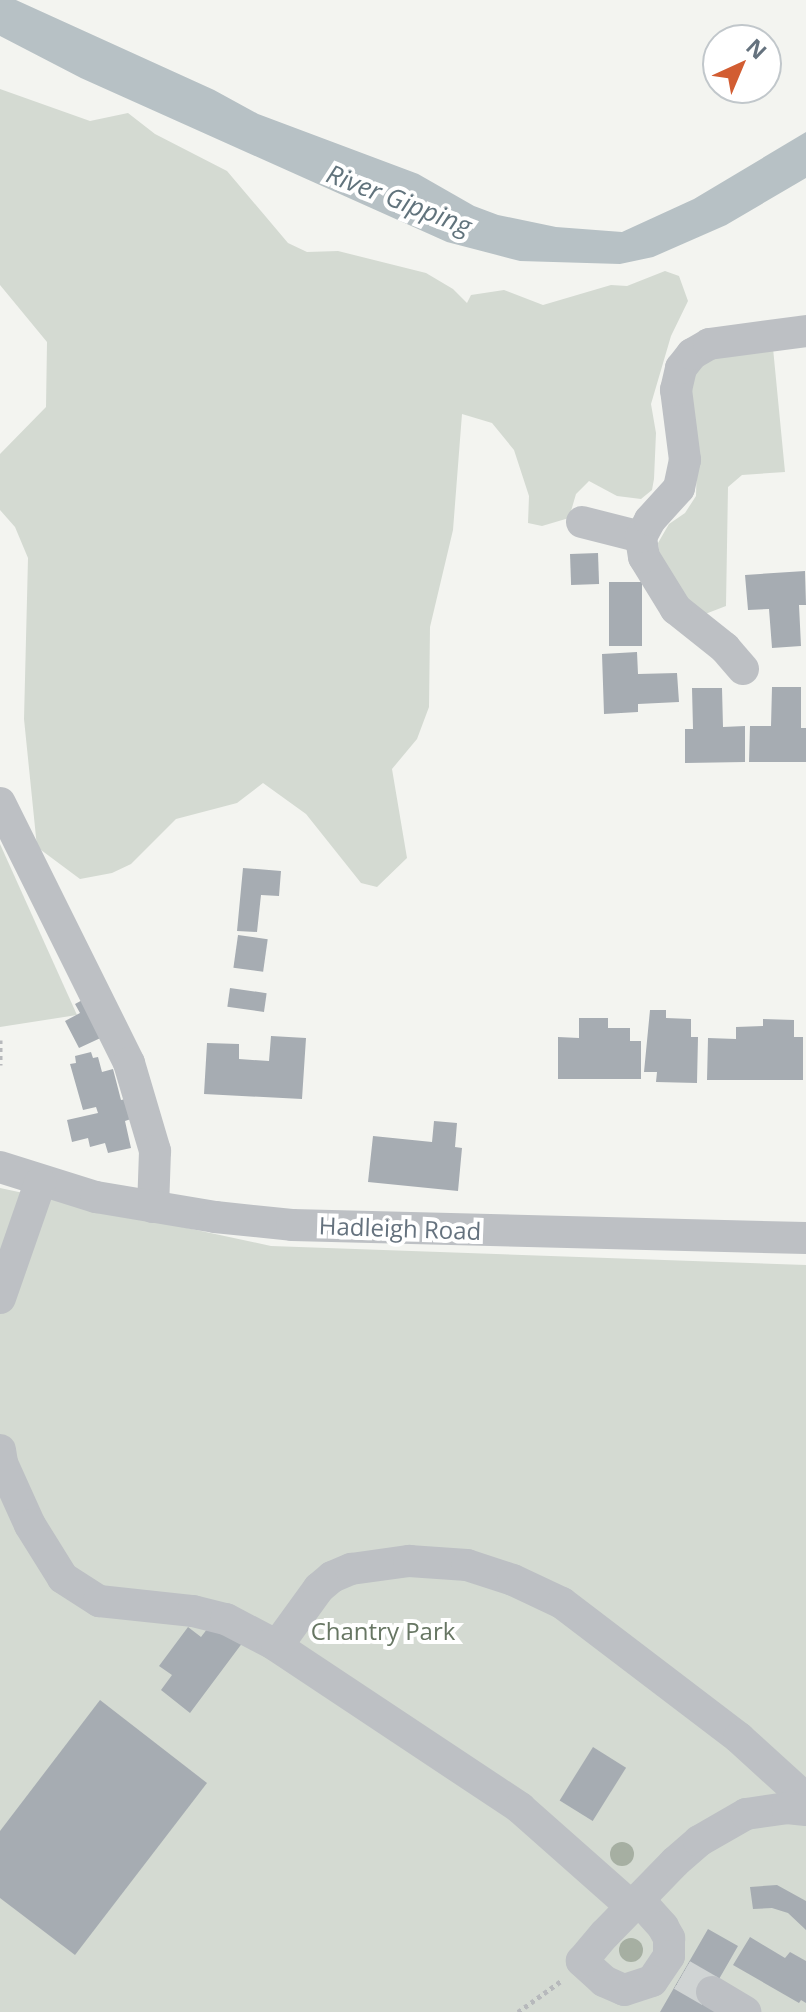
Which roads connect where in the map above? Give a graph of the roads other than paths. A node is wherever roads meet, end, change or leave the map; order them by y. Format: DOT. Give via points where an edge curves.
graph roads {
  1 [pos="792,332"];
  2 [pos="582,522"];
  3 [pos="641,537"];
  4 [pos="743,669"];
  5 [pos="0,803"];
  6 [pos="0,1167"];
  7 [pos="40,1183"];
  8 [pos="153,1207"];
  9 [pos="806,1238"];
  10 [pos="0,1298"];
  11 [pos="0,1450"];
  12 [pos="277,1646"];
  13 [pos="806,1799"];
  14 [pos="806,1810"];
  15 [pos="635,1903"];
  16 [pos="712,1992"];
  17 [pos="745,2012"];
  1 -- 3 [label="street" via="709,344 681,368 676,390 685,460 679,488"];
  2 -- 3 [label="street"];
  3 -- 4 [label="street" via="644,557 676,609 716,625"];
  5 -- 8 [label="street" via="129,1063 155,1151"];
  6 -- 7 [label="street, Hadleigh Road"];
  7 -- 8 [label="street, Hadleigh Road"];
  7 -- 10 [label="street"];
  8 -- 9 [label="street, Hadleigh Road" via="292,1225"];
  11 -- 12 [label="street" via="30,1525 63,1578 99,1601 226,1619"];
  12 -- 13 [label="street" via="319,1588 351,1569 409,1561 467,1565 562,1603 739,1738"];
  12 -- 15 [label="street" via="520,1808"];
  14 -- 15 [label="street" via="765,1810 727,1823 699,1841"];
  15 -- 15 [label="street" via="656,1917 669,1938 674,1970 624,1990 582,1961"];
  16 -- 17 [label="street"];
}
